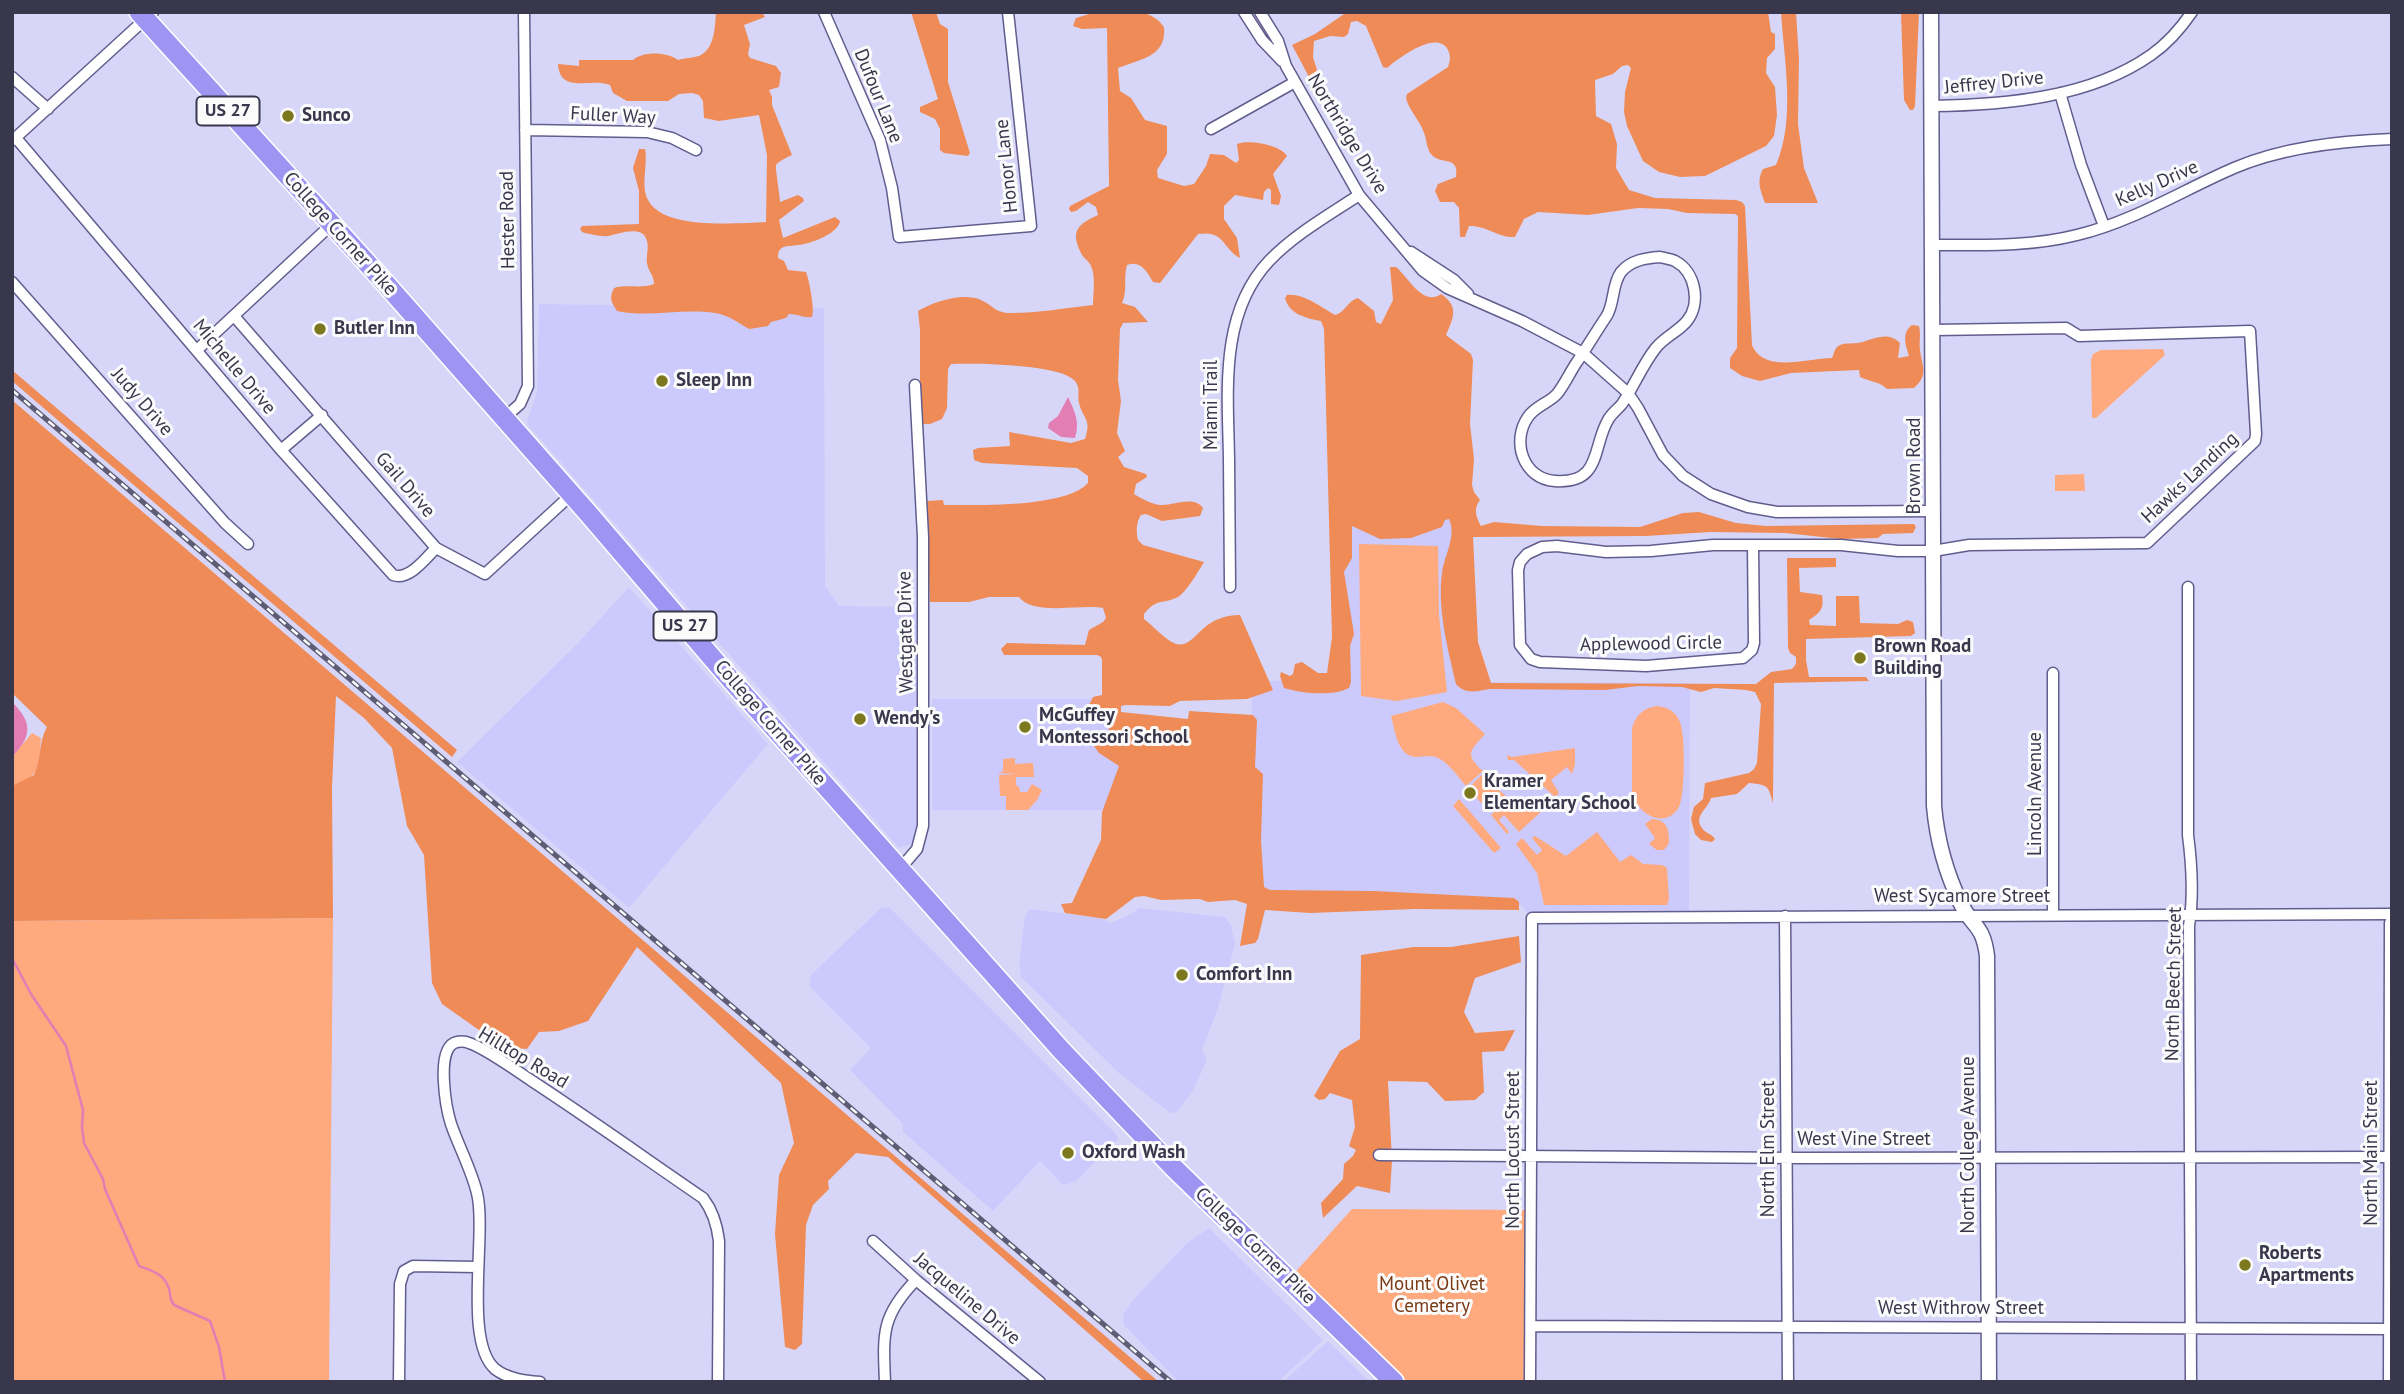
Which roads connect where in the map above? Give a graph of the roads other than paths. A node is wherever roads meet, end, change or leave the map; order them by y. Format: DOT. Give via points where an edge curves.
graph roads {
  1 [pos="523,12"];
  2 [pos="824,12"];
  3 [pos="1008,12"];
  4 [pos="1244,12"];
  5 [pos="1260,12"];
  6 [pos="1931,12"];
  7 [pos="2192,12"];
  8 [pos="146,15"];
  9 [pos="1286,66"];
  10 [pos="12,77"];
  11 [pos="1295,82"];
  12 [pos="2060,93"];
  13 [pos="1932,106"];
  14 [pos="48,109"];
  15 [pos="1211,129"];
  16 [pos="525,130"];
  17 [pos="14,139"];
  18 [pos="2392,139"];
  19 [pos="696,149"];
  20 [pos="1359,195"];
  21 [pos="332,224"];
  22 [pos="2104,226"];
  23 [pos="899,237"];
  24 [pos="1933,245"];
  25 [pos="12,282"];
  26 [pos="234,316"];
  27 [pos="1934,330"];
  28 [pos="197,350"];
  29 [pos="1583,353"];
  30 [pos="915,385"];
  31 [pos="1628,393"];
  32 [pos="321,415"];
  33 [pos="504,418"];
  34 [pos="281,450"];
  35 [pos="572,494"];
  36 [pos="1934,511"];
  37 [pos="248,544"];
  38 [pos="1753,545"];
  39 [pos="436,548"];
  40 [pos="1933,551"];
  41 [pos="1230,587"];
  42 [pos="2188,587"];
  43 [pos="2053,673"];
  44 [pos="899,870"];
  45 [pos="1967,914"];
  46 [pos="2053,914"];
  47 [pos="2191,914"];
  48 [pos="2392,914"];
  49 [pos="1785,916"];
  50 [pos="1532,918"];
  51 [pos="2392,923"];
  52 [pos="1379,1155"];
  53 [pos="1532,1156"];
  54 [pos="1990,1157"];
  55 [pos="2392,1157"];
  56 [pos="1786,1158"];
  57 [pos="2190,1158"];
  58 [pos="873,1241"];
  59 [pos="478,1267"];
  60 [pos="916,1280"];
  61 [pos="1531,1326"];
  62 [pos="1788,1326"];
  63 [pos="1989,1327"];
  64 [pos="2191,1328"];
  65 [pos="2391,1329"];
  66 [pos="399,1382"];
  67 [pos="540,1382"];
  68 [pos="718,1382"];
  69 [pos="885,1382"];
  70 [pos="1040,1382"];
  71 [pos="1394,1382"];
  72 [pos="1530,1382"];
  73 [pos="1788,1382"];
  74 [pos="1989,1382"];
  75 [pos="2190,1382"];
  76 [pos="2391,1382"];
  1 -- 16 [label="street, Hester Road"];
  2 -- 23 [label="street, Dufour Lane" via="880,140"];
  3 -- 23 [label="street, Honor Lane" via="1031,226"];
  4 -- 9 [label="street, Northridge Drive"];
  5 -- 9 [label="street, Northridge Drive" via="1278,41"];
  6 -- 13 [label="street, Brown Road"];
  7 -- 12 [label="street, Jeffrey Drive" via="2152,55 2115,75"];
  8 -- 14 [label="street"];
  8 -- 21 [label="highway, College Corner Pike / US 27"];
  9 -- 11 [label="street, Northridge Drive"];
  10 -- 14 [label="street"];
  11 -- 15 [label="street"];
  11 -- 20 [label="street, Northridge Drive"];
  12 -- 13 [label="street, Jeffrey Drive" via="1981,105"];
  12 -- 22 [label="street, Jeffrey Drive"];
  13 -- 24 [label="street, Brown Road"];
  14 -- 17 [label="street"];
  16 -- 19 [label="street, Fuller Way" via="647,132"];
  16 -- 33 [label="street, Hester Road" via="528,386 520,404"];
  17 -- 28 [label="street, Michelle Drive"];
  18 -- 22 [label="street, Kelly Drive" via="2318,146 2250,163"];
  20 -- 29 [label="street, Northridge Drive" via="1423,271 1447,288"];
  20 -- 41 [label="street, Miami Trail" via="1269,261 1240,308 1228,356"];
  21 -- 26 [label="street"];
  21 -- 33 [label="highway, College Corner Pike / US 27"];
  22 -- 24 [label="street, Kelly Drive" via="2039,243"];
  24 -- 27 [label="street, Brown Road"];
  25 -- 37 [label="street, Judy Drive"];
  26 -- 28 [label="street"];
  26 -- 32 [label="street, Gail Drive"];
  27 -- 36 [label="street, Brown Road"];
  27 -- 40 [label="street, Hawks Landing" via="2066,328 2079,336 2250,331 2256,434 2250,446 2147,543 1969,545"];
  28 -- 34 [label="street, Michelle Drive"];
  29 -- 31 [label="street, Northridge Drive"];
  29 -- 31 [label="street" via="1557,393 1530,413 1524,424 1521,455 1528,467 1553,481 1587,472 1608,418"];
  29 -- 31 [label="street" via="1610,312 1621,272 1644,258 1676,262 1686,271 1696,295 1695,307 1680,329 1655,348"];
  30 -- 44 [label="street, Westgate Drive" via="923,537 923,826 917,849"];
  31 -- 36 [label="street, Northridge Drive" via="1663,455 1683,476 1711,494 1777,512"];
  32 -- 34 [label="street"];
  32 -- 39 [label="street, Gail Drive"];
  33 -- 35 [label="highway, College Corner Pike / US 27"];
  34 -- 39 [label="street, Michelle Drive" via="393,575 406,575"];
  35 -- 39 [label="street, Gail Drive" via="485,574"];
  35 -- 44 [label="highway, College Corner Pike / US 27"];
  36 -- 40 [label="street, Brown Road"];
  38 -- 38 [label="street, Applewood Circle" via="1651,551 1557,546 1533,550 1518,570 1520,645 1531,659 1554,663 1646,666 1744,658 1754,643"];
  38 -- 40 [label="street, Applewood Circle"];
  40 -- 45 [label="street, Brown Road" via="1936,822 1949,876"];
  42 -- 47 [label="street, North Beech Street"];
  43 -- 46 [label="street, Lincoln Avenue"];
  44 -- 71 [label="highway, College Corner Pike / US 27" via="1165,1158"];
  45 -- 46 [label="street, West Sycamore Street"];
  45 -- 49 [label="street, West Sycamore Street"];
  45 -- 54 [label="street, North College Avenue" via="1982,932 1987,956"];
  46 -- 47 [label="street, West Sycamore Street"];
  47 -- 48 [label="street, West Sycamore Street"];
  47 -- 57 [label="street, North Beech Street"];
  49 -- 50 [label="street, West Sycamore Street"];
  49 -- 56 [label="street, North Elm Street"];
  50 -- 53 [label="street, North Locust Street"];
  51 -- 55 [label="street, North Main Street"];
  52 -- 53 [label="street, West Vine Street"];
  53 -- 56 [label="street, West Vine Street"];
  53 -- 61 [label="street, North Locust Street"];
  54 -- 56 [label="street, West Vine Street"];
  54 -- 57 [label="street, West Vine Street"];
  54 -- 63 [label="street, North College Avenue"];
  55 -- 57 [label="street, West Vine Street"];
  55 -- 65 [label="street, North Main Street"];
  56 -- 62 [label="street, North Elm Street"];
  57 -- 64 [label="street, North Beech Street"];
  58 -- 60 [label="street, Jacqueline Drive"];
  59 -- 66 [label="street" via="413,1266 404,1271"];
  59 -- 67 [label="street, Hilltop Road" via="484,1353 506,1376"];
  59 -- 68 [label="street, Hilltop Road" via="478,1195 450,1122 445,1095 444,1055 457,1042 469,1042 510,1067 703,1198 719,1241"];
  60 -- 69 [label="street" via="888,1318 883,1342"];
  60 -- 70 [label="street, Jacqueline Drive"];
  61 -- 62 [label="street, West Withrow Street"];
  61 -- 72 [label="street, North Locust Street"];
  62 -- 63 [label="street, West Withrow Street"];
  62 -- 73 [label="street, North Elm Street"];
  63 -- 64 [label="street, West Withrow Street"];
  63 -- 74 [label="street, North College Avenue"];
  64 -- 65 [label="street, West Withrow Street"];
  64 -- 75 [label="street, North Beech Street"];
  65 -- 76 [label="street, North Main Street"];
}
